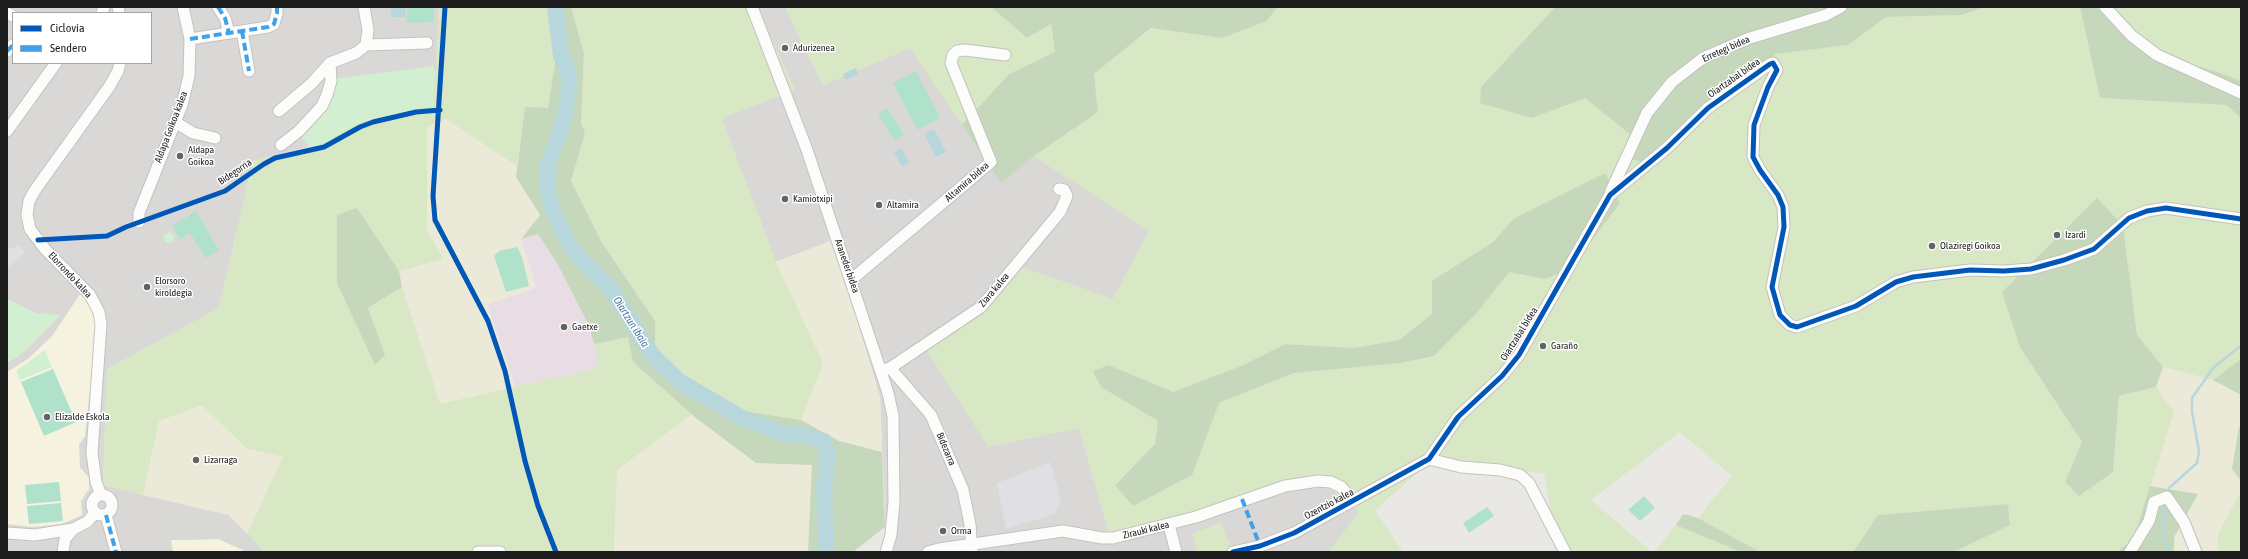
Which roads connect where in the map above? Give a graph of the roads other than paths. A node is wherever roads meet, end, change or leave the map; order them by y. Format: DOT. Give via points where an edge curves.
graph roads {
  1 [pos="182,7"];
  2 [pos="218,7"];
  3 [pos="277,7"];
  4 [pos="364,7"];
  5 [pos="752,7"];
  6 [pos="1840,7"];
  7 [pos="2105,7"];
  8 [pos="242,31"];
  9 [pos="229,33"];
  10 [pos="190,39"];
  11 [pos="427,43"];
  12 [pos="366,45"];
  13 [pos="1005,55"];
  14 [pos="330,63"];
  15 [pos="55,64"];
  16 [pos="120,64"];
  17 [pos="249,71"];
  18 [pos="2241,93"];
  19 [pos="279,111"];
  20 [pos="175,122"];
  21 [pos="7,131"];
  22 [pos="215,138"];
  23 [pos="281,145"];
  24 [pos="1059,189"];
  25 [pos="1610,195"];
  26 [pos="2241,219"];
  27 [pos="139,222"];
  28 [pos="851,280"];
  29 [pos="886,369"];
  30 [pos="1429,460"];
  31 [pos="101,495"];
  32 [pos="1353,500"];
  33 [pos="101,514"];
  34 [pos="1169,525"];
  35 [pos="73,529"];
  36 [pos="7,534"];
  37 [pos="891,535"];
  38 [pos="972,548"];
  39 [pos="63,552"];
  40 [pos="116,552"];
  41 [pos="478,552"];
  42 [pos="500,552"];
  43 [pos="886,552"];
  44 [pos="896,552"];
  45 [pos="928,552"];
  46 [pos="1176,552"];
  47 [pos="1234,552"];
  48 [pos="1565,552"];
  49 [pos="2130,552"];
  50 [pos="2196,552"];
  1 -- 10 [label="street, Aldapa Goikoa kalea"];
  2 -- 9 [label="street" via="225,18"];
  3 -- 8 [label="street" via="278,14 274,24"];
  4 -- 12 [label="street" via="368,30"];
  5 -- 28 [label="street, Araneder bidea" via="796,119"];
  6 -- 25 [label="street, Erretegi bidea" via="1826,15 1747,39 1709,55 1672,82 1647,113"];
  7 -- 18 [label="street" via="2132,36 2157,55"];
  8 -- 9 [label="street"];
  8 -- 17 [label="street"];
  9 -- 10 [label="street"];
  10 -- 20 [label="street, Aldapa Goikoa kalea" via="189,76"];
  11 -- 12 [label="street"];
  12 -- 14 [label="street" via="356,53"];
  13 -- 28 [label="street, Altamira bidea" via="965,50 952,55 952,63 991,162"];
  14 -- 19 [label="street" via="312,83"];
  14 -- 23 [label="street" via="331,81 322,106 303,127"];
  15 -- 21 [label="street"];
  16 -- 31 [label="street, Elorrondo kalea" via="109,87 29,201 26,215 30,229 45,249 90,295 99,312 101,324 92,453 96,482"];
  20 -- 22 [label="street" via="193,133"];
  20 -- 27 [label="street, Aldapa Goikoa kalea" via="139,213"];
  24 -- 29 [label="street, Ziara kalea" via="1064,190 1067,196 1060,212 980,307"];
  25 -- 26 [label="street, Oiartzabal bidea" via="1667,148 1708,108 1773,64 1777,70 1754,125 1753,157 1775,190 1783,208 1784,226 1772,287 1780,315 1790,325 1797,327 1856,306 1896,282 1913,277 1970,270 2031,269 2064,260 2094,249 2129,218 2147,211 2166,208"];
  25 -- 30 [label="street, Oiartzabal bidea" via="1519,355 1502,376 1458,417"];
  28 -- 29 [label="street, Araneder bidea"];
  29 -- 37 [label="street, Araneder bidea" via="893,416 894,502"];
  29 -- 38 [label="street, Bidezarra" via="931,415 963,490"];
  30 -- 32 [label="street, Ozentzio kalea"];
  30 -- 48 [label="street" via="1520,475 1529,483"];
  31 -- 33 [label="street" via="94,498 92,503"];
  31 -- 33 [label="street" via="107,496 112,502 112,508"];
  32 -- 34 [label="street, Zirauki kalea" via="1336,484 1318,481 1270,490"];
  32 -- 47 [label="street, Ozentzio kalea" via="1294,533 1260,546"];
  33 -- 35 [label="street"];
  33 -- 40 [label="street"];
  34 -- 38 [label="street, Zirauki kalea" via="1113,538 1063,531"];
  34 -- 46 [label="street"];
  35 -- 36 [label="street" via="36,535"];
  35 -- 39 [label="street" via="65,540"];
  37 -- 43 [label="street, Araneder bidea"];
  37 -- 44 [label="street, Araneder bidea"];
  38 -- 45 [label="street, Zirauki kalea"];
  41 -- 42 [label="street"];
  49 -- 50 [label="street" via="2149,521 2154,502 2167,497 2184,522"];
}
